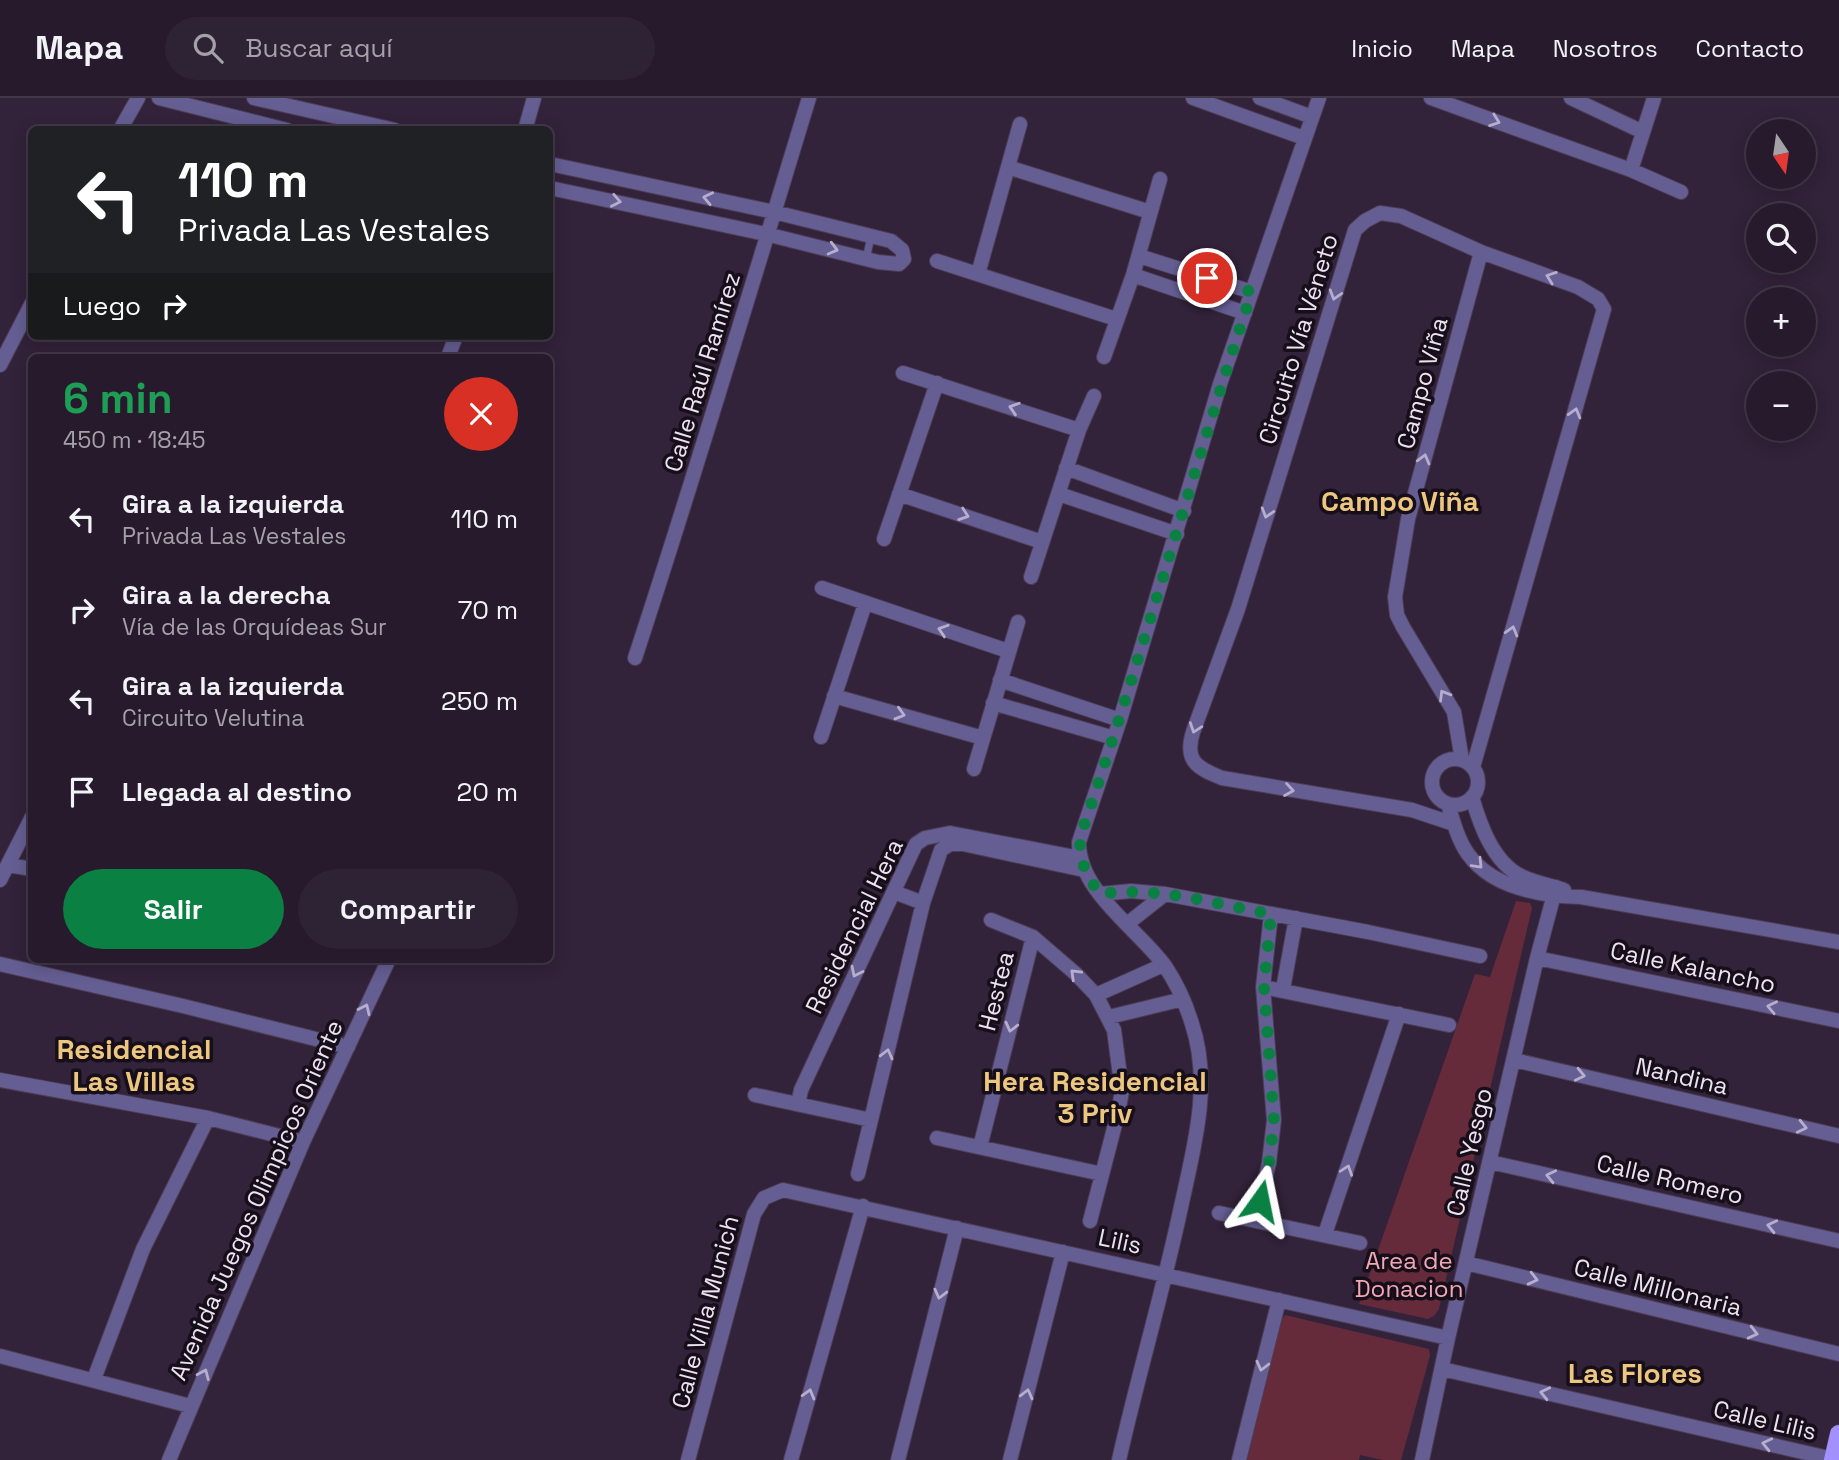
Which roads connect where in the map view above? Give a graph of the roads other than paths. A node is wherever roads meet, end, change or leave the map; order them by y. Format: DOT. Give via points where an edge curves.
graph roads {
  1 [pos="138,98"];
  2 [pos="159,98"];
  3 [pos="254,98"];
  4 [pos="534,98"];
  5 [pos="809,98"];
  6 [pos="1193,98"];
  7 [pos="1260,98"];
  8 [pos="1320,98"];
  9 [pos="1431,98"];
  10 [pos="1571,98"];
  11 [pos="1654,98"];
  12 [pos="1454,102"];
  13 [pos="1312,117"];
  14 [pos="1020,124"];
  15 [pos="122,126"];
  16 [pos="271,126"];
  17 [pos="377,126"];
  18 [pos="526,126"];
  19 [pos="1643,132"];
  20 [pos="1304,138"];
  21 [pos="553,165"];
  22 [pos="1008,167"];
  23 [pos="1631,170"];
  24 [pos="1160,179"];
  25 [pos="553,189"];
  26 [pos="1681,192"];
  27 [pos="775,212"];
  28 [pos="1150,212"];
  29 [pos="766,234"];
  30 [pos="871,237"];
  31 [pos="1481,252"];
  32 [pos="1139,256"];
  33 [pos="866,259"];
  34 [pos="937,261"];
  35 [pos="978,274"];
  36 [pos="1133,275"];
  37 [pos="1252,292"];
  38 [pos="28,311"];
  39 [pos="1245,313"];
  40 [pos="1116,319"];
  41 [pos="1104,357"];
  42 [pos="0,365"];
  43 [pos="902,373"];
  44 [pos="937,383"];
  45 [pos="1094,396"];
  46 [pos="1079,430"];
  47 [pos="1066,468"];
  48 [pos="899,494"];
  49 [pos="1059,494"];
  50 [pos="1184,511"];
  51 [pos="1177,534"];
  52 [pos="884,539"];
  53 [pos="1042,542"];
  54 [pos="1031,578"];
  55 [pos="822,588"];
  56 [pos="865,604"];
  57 [pos="1018,622"];
  58 [pos="1008,651"];
  59 [pos="635,658"];
  60 [pos="1000,680"];
  61 [pos="834,696"];
  62 [pos="993,703"];
  63 [pos="1120,720"];
  64 [pos="821,737"];
  65 [pos="983,738"];
  66 [pos="1114,738"];
  67 [pos="1467,764"];
  68 [pos="974,769"];
  69 [pos="1472,797"];
  70 [pos="1448,804"];
  71 [pos="1454,824"];
  72 [pos="28,825"];
  73 [pos="963,839"];
  74 [pos="1082,864"];
  75 [pos="8,865"];
  76 [pos="28,868"];
  77 [pos="0,880"];
  78 [pos="894,892"];
  79 [pos="1554,892"];
  80 [pos="1100,894"];
  81 [pos="1165,894"];
  82 [pos="923,903"];
  83 [pos="1271,914"];
  84 [pos="1296,918"];
  85 [pos="991,920"];
  86 [pos="1127,924"];
  87 [pos="1033,937"];
  88 [pos="1839,942"];
  89 [pos="1480,956"];
  90 [pos="1537,958"];
  91 [pos="387,963"];
  92 [pos="0,964"];
  93 [pos="1164,965"];
  94 [pos="1264,987"];
  95 [pos="1283,989"];
  96 [pos="1096,995"];
  97 [pos="1183,999"];
  98 [pos="1399,1014"];
  99 [pos="1109,1017"];
  100 [pos="1839,1021"];
  101 [pos="1449,1025"];
  102 [pos="348,1047"];
  103 [pos="1514,1060"];
  104 [pos="0,1080"];
  105 [pos="755,1095"];
  106 [pos="798,1104"];
  107 [pos="208,1118"];
  108 [pos="871,1120"];
  109 [pos="1839,1136"];
  110 [pos="937,1138"];
  111 [pos="303,1142"];
  112 [pos="980,1147"];
  113 [pos="1490,1162"];
  114 [pos="858,1174"];
  115 [pos="1102,1174"];
  116 [pos="783,1190"];
  117 [pos="863,1206"];
  118 [pos="1219,1213"];
  119 [pos="1256,1220"];
  120 [pos="1090,1221"];
  121 [pos="957,1228"];
  122 [pos="1325,1234"];
  123 [pos="1839,1241"];
  124 [pos="1360,1243"];
  125 [pos="1063,1252"];
  126 [pos="1466,1263"];
  127 [pos="1167,1274"];
  128 [pos="1279,1300"];
  129 [pos="1448,1338"];
  130 [pos="1839,1354"];
  131 [pos="0,1356"];
  132 [pos="1442,1369"];
  133 [pos="94,1379"];
  134 [pos="190,1406"];
  135 [pos="1839,1434"];
  136 [pos="169,1460"];
  137 [pos="688,1460"];
  138 [pos="791,1460"];
  139 [pos="898,1460"];
  140 [pos="1010,1460"];
  141 [pos="1119,1460"];
  142 [pos="1239,1460"];
  143 [pos="1422,1460"];
  144 [pos="1833,1460"];
  1 -- 15 [label="street"];
  2 -- 16 [label="street"];
  3 -- 17 [label="street"];
  4 -- 18 [label="street"];
  5 -- 27 [label="street, Calle Raúl Ramírez"];
  6 -- 20 [label="street"];
  7 -- 13 [label="street"];
  8 -- 13 [label="street"];
  9 -- 12 [label="street"];
  10 -- 19 [label="street"];
  11 -- 19 [label="street"];
  12 -- 23 [label="street, one-way"];
  13 -- 20 [label="street"];
  14 -- 22 [label="street"];
  19 -- 23 [label="street"];
  20 -- 37 [label="street"];
  27 -- 21 [label="street, one-way"];
  22 -- 28 [label="street"];
  22 -- 35 [label="street"];
  23 -- 26 [label="street"];
  24 -- 28 [label="street"];
  25 -- 29 [label="street, one-way"];
  27 -- 29 [label="street, Calle Raúl Ramírez"];
  27 -- 30 [label="street"];
  28 -- 32 [label="street"];
  29 -- 33 [label="street, one-way"];
  29 -- 59 [label="street, Calle Raúl Ramírez" via="737,340"];
  30 -- 33 [label="lane"];
  30 -- 33 [label="street" via="897,245 904,259 891,264"];
  67 -- 31 [label="street, Campo Viña, one-way" via="1454,712 1403,627 1395,597 1408,519"];
  67 -- 31 [label="street, Circuito Vía Véneto, one-way" via="1604,313 1601,302 1578,287"];
  31 -- 71 [label="street, Circuito Vía Véneto, one-way" via="1388,212 1355,230 1238,609 1189,744 1197,765 1222,778 1412,810"];
  32 -- 36 [label="street"];
  32 -- 37 [label="street"];
  34 -- 35 [label="street"];
  35 -- 40 [label="street"];
  36 -- 39 [label="street"];
  36 -- 40 [label="street"];
  37 -- 39 [label="street"];
  38 -- 42 [label="street"];
  39 -- 50 [label="street"];
  40 -- 41 [label="street"];
  43 -- 44 [label="street"];
  46 -- 44 [label="street, one-way"];
  44 -- 48 [label="street"];
  45 -- 46 [label="street"];
  46 -- 47 [label="street"];
  47 -- 49 [label="street"];
  47 -- 50 [label="street"];
  48 -- 52 [label="street"];
  48 -- 53 [label="street, one-way"];
  49 -- 51 [label="street"];
  49 -- 53 [label="street"];
  50 -- 51 [label="street"];
  51 -- 63 [label="street"];
  53 -- 54 [label="street"];
  55 -- 56 [label="street"];
  58 -- 56 [label="street, one-way"];
  56 -- 61 [label="street"];
  57 -- 58 [label="street"];
  58 -- 60 [label="street"];
  60 -- 62 [label="street"];
  60 -- 63 [label="street"];
  61 -- 64 [label="street"];
  61 -- 65 [label="street, one-way"];
  62 -- 65 [label="street"];
  62 -- 66 [label="street"];
  63 -- 66 [label="street"];
  65 -- 68 [label="street"];
  66 -- 74 [label="street" via="1081,834"];
  67 -- 69 [label="street" via="1478,782"];
  67 -- 70 [label="street" via="1445,761 1433,773 1433,790"];
  69 -- 70 [label="street" via="1461,804"];
  69 -- 79 [label="street" via="1480,823 1504,862"];
  70 -- 71 [label="street"];
  71 -- 79 [label="street, one-way" via="1466,852 1486,873 1510,884"];
  72 -- 75 [label="street"];
  73 -- 74 [label="street, Residencial Hera"];
  73 -- 78 [label="street, Residencial Hera" via="943,833 919,841"];
  73 -- 82 [label="street, Residencial Hera" via="938,853"];
  74 -- 80 [label="street"];
  75 -- 76 [label="street"];
  75 -- 77 [label="street"];
  78 -- 82 [label="street"];
  78 -- 106 [label="street, Residencial Hera, one-way" via="800,1090"];
  79 -- 88 [label="street"];
  79 -- 90 [label="street, Calle Yesgo"];
  80 -- 81 [label="street"];
  80 -- 86 [label="street"];
  81 -- 83 [label="street"];
  81 -- 86 [label="street"];
  108 -- 82 [label="street, Residencial Hera, one-way"];
  83 -- 84 [label="street"];
  83 -- 94 [label="street"];
  84 -- 89 [label="street"];
  84 -- 95 [label="street"];
  85 -- 87 [label="street"];
  86 -- 93 [label="street"];
  96 -- 87 [label="street, Hestea, one-way"];
  87 -- 112 [label="street, Hestea, one-way"];
  100 -- 90 [label="street, Calle Kalancho, one-way"];
  90 -- 103 [label="street, Calle Yesgo"];
  102 -- 91 [label="street, Avenida Juegos Olimpicos Oriente, one-way"];
  92 -- 102 [label="street"];
  93 -- 96 [label="street"];
  93 -- 97 [label="street"];
  94 -- 95 [label="street"];
  94 -- 119 [label="street" via="1274,1121"];
  95 -- 98 [label="street"];
  96 -- 99 [label="street, Hestea"];
  97 -- 99 [label="street"];
  97 -- 127 [label="street" via="1202,1076 1199,1122"];
  98 -- 101 [label="street"];
  122 -- 98 [label="street, one-way"];
  99 -- 115 [label="street, Hestea" via="1122,1091"];
  102 -- 111 [label="street, Avenida Juegos Olimpicos Oriente"];
  103 -- 109 [label="street, Nandina, one-way"];
  103 -- 113 [label="street, Calle Yesgo"];
  104 -- 107 [label="street"];
  105 -- 106 [label="street"];
  106 -- 108 [label="street"];
  107 -- 111 [label="street"];
  107 -- 133 [label="street" via="143,1250"];
  108 -- 114 [label="street, Residencial Hera"];
  110 -- 112 [label="street"];
  134 -- 111 [label="street, Avenida Juegos Olimpicos Oriente, one-way"];
  112 -- 115 [label="street"];
  123 -- 113 [label="street, Calle Romero, one-way"];
  113 -- 126 [label="street, Calle Yesgo"];
  115 -- 120 [label="street, Hestea"];
  116 -- 117 [label="street, Lilis"];
  116 -- 137 [label="street, Calle Villa Munich" via="764,1198 754,1214"];
  117 -- 121 [label="street, Lilis"];
  138 -- 117 [label="street, one-way"];
  118 -- 119 [label="street"];
  119 -- 122 [label="street"];
  121 -- 125 [label="street, Lilis"];
  121 -- 139 [label="street, one-way"];
  122 -- 124 [label="street"];
  125 -- 127 [label="street, Lilis"];
  140 -- 125 [label="street, one-way"];
  126 -- 129 [label="street, Calle Yesgo"];
  126 -- 130 [label="street, Calle Millonaria, one-way"];
  127 -- 128 [label="street, Lilis"];
  127 -- 141 [label="street"];
  128 -- 129 [label="street, Lilis"];
  128 -- 142 [label="street, one-way"];
  129 -- 132 [label="street, Calle Yesgo"];
  131 -- 133 [label="street"];
  132 -- 143 [label="street, Calle Yesgo"];
  144 -- 132 [label="street, Calle Lilis, one-way"];
  133 -- 134 [label="street"];
  134 -- 136 [label="street, Avenida Juegos Olimpicos Oriente"];
  135 -- 144 [label="main road"];
}
